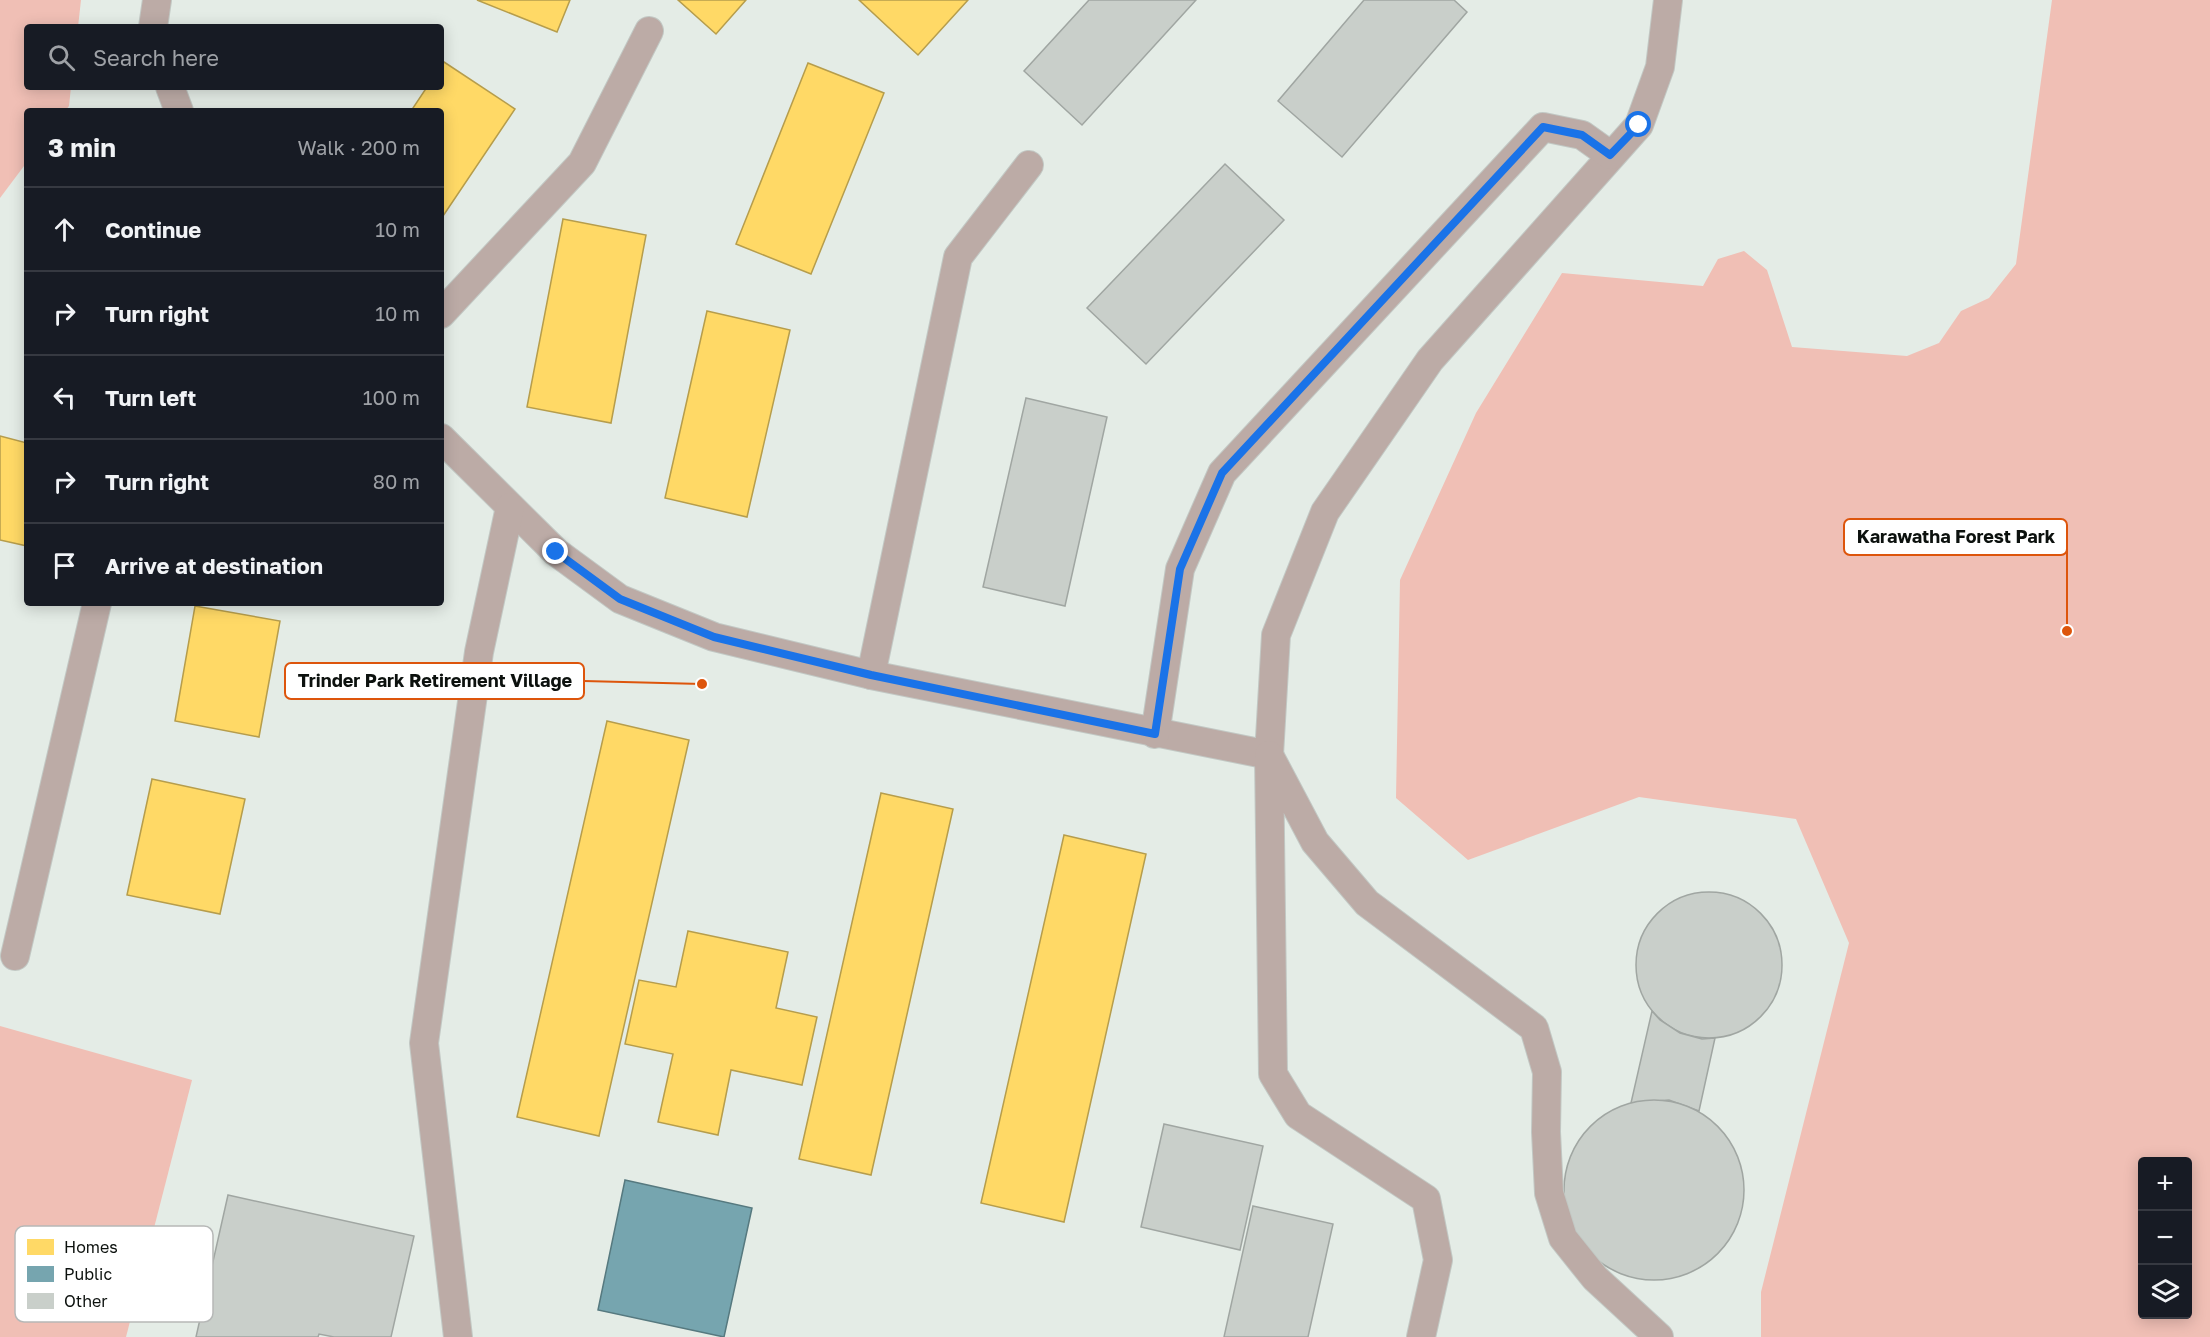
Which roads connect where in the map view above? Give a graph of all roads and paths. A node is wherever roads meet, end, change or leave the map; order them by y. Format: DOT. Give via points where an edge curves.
graph roads {
  1 [pos="157,0"];
  2 [pos="1668,0"];
  3 [pos="153,24"];
  4 [pos="648,31"];
  5 [pos="171,90"];
  6 [pos="178,108"];
  7 [pos="1610,155"];
  8 [pos="1029,165"];
  9 [pos="444,311"];
  10 [pos="444,441"];
  11 [pos="510,507"];
  12 [pos="96,606"];
  13 [pos="871,675"];
  14 [pos="1155,734"];
  15 [pos="1269,755"];
  16 [pos="15,956"];
  17 [pos="458,1337"];
  18 [pos="1421,1337"];
  19 [pos="1659,1337"];
  1 -- 3 [label="lane"];
  2 -- 7 [label="lane" via="1660,67 1639,125"];
  4 -- 9 [label="lane" via="582,163"];
  5 -- 6 [label="lane"];
  7 -- 14 [label="lane" via="1582,135 1543,127 1222,473 1180,569"];
  7 -- 15 [label="lane" via="1430,360 1325,512 1276,635"];
  8 -- 13 [label="lane" via="958,257"];
  10 -- 11 [label="lane"];
  11 -- 13 [label="lane" via="556,552 620,599 714,637"];
  11 -- 17 [label="lane" via="479,652 424,1043"];
  12 -- 16 [label="lane"];
  13 -- 14 [label="lane"];
  14 -- 15 [label="lane"];
  15 -- 18 [label="lane" via="1273,1074 1298,1115 1426,1199 1438,1260"];
  15 -- 19 [label="lane" via="1315,842 1367,903 1534,1028 1547,1072 1549,1193 1563,1238 1595,1278"];
}
